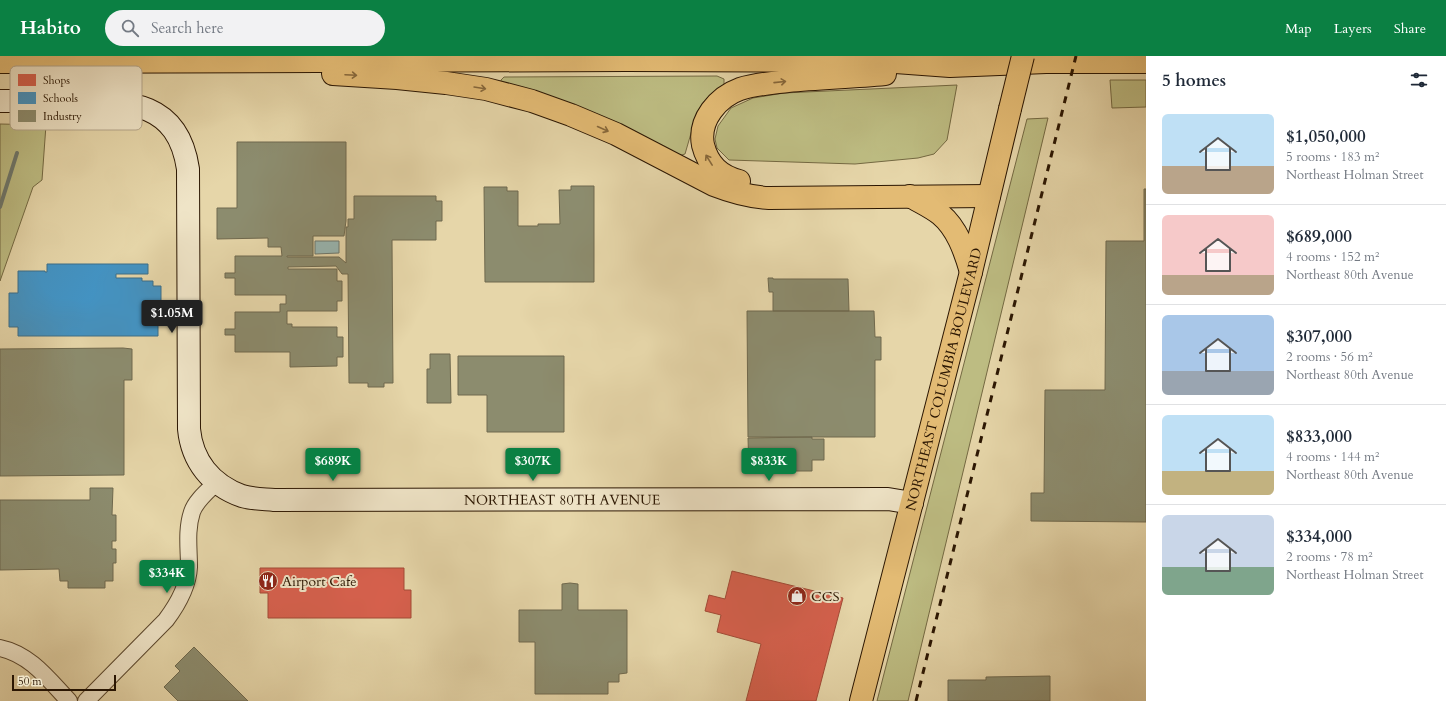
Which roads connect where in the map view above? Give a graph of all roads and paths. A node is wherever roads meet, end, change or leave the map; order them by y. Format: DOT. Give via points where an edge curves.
graph roads {
  1 [pos="1023,56"];
  2 [pos="242,61"];
  3 [pos="0,62"];
  4 [pos="1146,62"];
  5 [pos="950,66"];
  6 [pos="142,107"];
  7 [pos="991,189"];
  8 [pos="910,196"];
  9 [pos="971,272"];
  10 [pos="217,482"];
  11 [pos="912,503"];
  12 [pos="0,648"];
  13 [pos="70,701"];
  14 [pos="86,701"];
  15 [pos="861,701"];
  1 -- 7 [label="main road, NORTHEAST COLUMBIA BOULEVARD, bridge"];
  2 -- 3 [label="main road"];
  2 -- 5 [label="main road" via="882,61"];
  2 -- 8 [label="main road, one-way" via="330,74 446,83 486,89 532,101 571,114 616,134 714,185 748,196"];
  4 -- 5 [label="main road" via="1046,62"];
  7 -- 5 [label="main road, one-way" via="750,184 720,173 706,155 702,129 707,118 730,93 740,89 758,84"];
  6 -- 10 [label="street, NORTHEAST 80TH AVENUE" via="162,118 172,128 186,160 190,442 199,464"];
  7 -- 8 [label="main road"];
  7 -- 9 [label="main road, NORTHEAST COLUMBIA BOULEVARD"];
  8 -- 9 [label="main road" via="947,222 961,243"];
  9 -- 11 [label="main road, NORTHEAST COLUMBIA BOULEVARD"];
  10 -- 11 [label="street, NORTHEAST 80TH AVENUE" via="243,496 274,500 888,499"];
  10 -- 14 [label="street" via="192,511 189,524 189,569 176,607"];
  11 -- 15 [label="main road, NORTHEAST COLUMBIA BOULEVARD"];
  12 -- 13 [label="street" via="26,658"];
}
